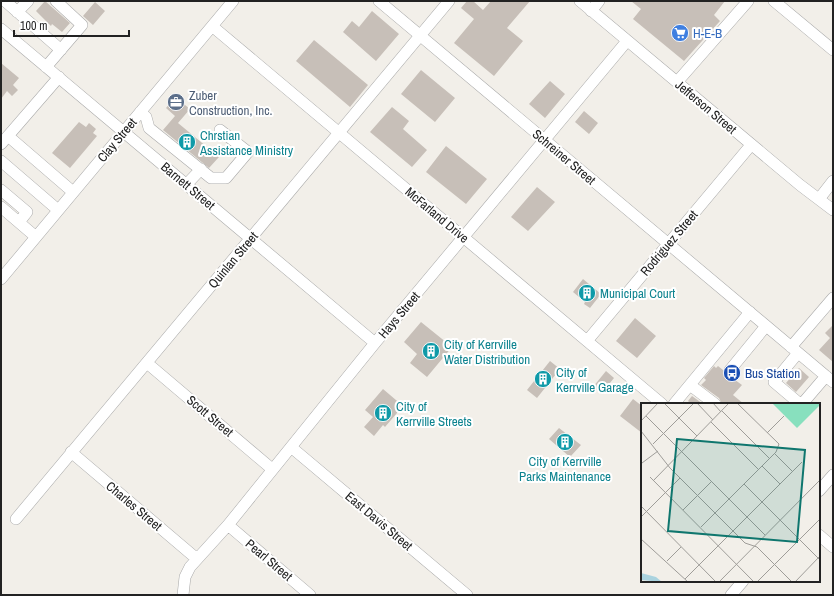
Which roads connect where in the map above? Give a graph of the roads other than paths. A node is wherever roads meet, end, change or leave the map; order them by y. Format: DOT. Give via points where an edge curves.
graph roads {
  1 [pos="5,1"];
  2 [pos="28,1"];
  3 [pos="56,1"];
  4 [pos="233,1"];
  5 [pos="379,1"];
  6 [pos="449,1"];
  7 [pos="580,1"];
  8 [pos="599,1"];
  9 [pos="748,1"];
  10 [pos="774,1"];
  11 [pos="591,11"];
  12 [pos="17,12"];
  13 [pos="212,26"];
  14 [pos="1,29"];
  15 [pos="420,35"];
  16 [pos="627,41"];
  17 [pos="61,50"];
  18 [pos="833,50"];
  19 [pos="46,67"];
  20 [pos="58,77"];
  21 [pos="677,82"];
  22 [pos="140,112"];
  23 [pos="220,130"];
  24 [pos="123,132"];
  25 [pos="338,133"];
  26 [pos="4,140"];
  27 [pos="545,141"];
  28 [pos="751,144"];
  29 [pos="1,161"];
  30 [pos="200,170"];
  31 [pos="833,180"];
  32 [pos="186,185"];
  33 [pos="1,190"];
  34 [pos="73,192"];
  35 [pos="819,199"];
  36 [pos="1,206"];
  37 [pos="58,210"];
  38 [pos="833,210"];
  39 [pos="19,222"];
  40 [pos="36,237"];
  41 [pos="464,238"];
  42 [pos="251,239"];
  43 [pos="668,244"];
  44 [pos="1,279"];
  45 [pos="833,298"];
  46 [pos="750,312"];
  47 [pos="766,326"];
  48 [pos="587,341"];
  49 [pos="375,343"];
  50 [pos="795,350"];
  51 [pos="147,363"];
  52 [pos="730,370"];
  53 [pos="829,379"];
  54 [pos="690,384"];
  55 [pos="661,403"];
  56 [pos="675,403"];
  57 [pos="714,403"];
  58 [pos="800,403"];
  59 [pos="802,403"];
  60 [pos="291,447"];
  61 [pos="71,452"];
  62 [pos="272,469"];
  63 [pos="833,475"];
  64 [pos="820,491"];
  65 [pos="16,519"];
  66 [pos="228,525"];
  67 [pos="820,536"];
  68 [pos="833,547"];
  69 [pos="197,560"];
  70 [pos="742,582"];
  71 [pos="183,595"];
  72 [pos="310,595"];
  73 [pos="467,595"];
  74 [pos="731,595"];
  1 -- 12 [label="street"];
  2 -- 12 [label="street"];
  3 -- 17 [label="street" via="82,25"];
  4 -- 13 [label="street, Clay Street"];
  5 -- 15 [label="street, Schreiner Street"];
  6 -- 15 [label="street, Quinlan Street"];
  7 -- 11 [label="street, Jefferson Street"];
  8 -- 11 [label="street"];
  9 -- 21 [label="street"];
  10 -- 18 [label="street"];
  11 -- 16 [label="street, Jefferson Street"];
  12 -- 17 [label="street"];
  13 -- 22 [label="street, Clay Street"];
  13 -- 25 [label="street, McFarland Drive"];
  14 -- 19 [label="street, Barnett Street"];
  15 -- 25 [label="street, Quinlan Street"];
  15 -- 27 [label="street, Schreiner Street"];
  16 -- 21 [label="street, Jefferson Street"];
  16 -- 27 [label="street, Hays Street"];
  17 -- 19 [label="street"];
  19 -- 20 [label="street, Barnett Street"];
  20 -- 24 [label="street, Barnett Street"];
  20 -- 26 [label="street"];
  21 -- 28 [label="street, Jefferson Street"];
  22 -- 24 [label="street, Clay Street"];
  22 -- 30 [label="street" via="146,117 149,128"];
  23 -- 30 [label="street" via="248,152 226,178 211,178"];
  24 -- 32 [label="street, Barnett Street"];
  24 -- 34 [label="street, Clay Street"];
  25 -- 41 [label="street, McFarland Drive"];
  25 -- 42 [label="street, Quinlan Street"];
  26 -- 34 [label="street"];
  27 -- 41 [label="street, Hays Street"];
  27 -- 43 [label="street, Schreiner Street"];
  28 -- 35 [label="street, Jefferson Street"];
  28 -- 43 [label="street, Rodriguez Street"];
  29 -- 37 [label="street"];
  30 -- 32 [label="street"];
  31 -- 35 [label="street"];
  32 -- 42 [label="street, Barnett Street"];
  33 -- 39 [label="street" via="27,212"];
  34 -- 37 [label="street, Clay Street"];
  35 -- 38 [label="street, Jefferson Street"];
  36 -- 39 [label="street"];
  37 -- 40 [label="street, Clay Street"];
  39 -- 40 [label="street"];
  40 -- 44 [label="street, Clay Street"];
  41 -- 48 [label="street, McFarland Drive"];
  41 -- 49 [label="street, Hays Street"];
  42 -- 49 [label="street, Barnett Street"];
  42 -- 51 [label="street, Quinlan Street"];
  43 -- 46 [label="street, Schreiner Street"];
  43 -- 48 [label="street, Rodriguez Street"];
  45 -- 50 [label="street"];
  46 -- 47 [label="street, Schreiner Street"];
  46 -- 54 [label="street"];
  47 -- 50 [label="street, Schreiner Street"];
  47 -- 52 [label="street"];
  48 -- 55 [label="street, McFarland Drive"];
  49 -- 60 [label="street, Hays Street"];
  50 -- 53 [label="street, Schreiner Street"];
  50 -- 58 [label="street" via="774,382"];
  51 -- 61 [label="street, Quinlan Street"];
  51 -- 62 [label="street, Scott Street"];
  53 -- 59 [label="street"];
  54 -- 56 [label="street"];
  54 -- 57 [label="street"];
  60 -- 62 [label="street, Hays Street"];
  60 -- 73 [label="street, East Davis Street"];
  61 -- 65 [label="street, Quinlan Street"];
  61 -- 69 [label="street, Charles Street"];
  62 -- 66 [label="street, Hays Street"];
  63 -- 64 [label="street"];
  66 -- 69 [label="street, Hays Street"];
  66 -- 72 [label="street, Pearl Street"];
  67 -- 68 [label="street"];
  69 -- 71 [label="street, Hays Street" via="185,577"];
  70 -- 74 [label="street"];
}
